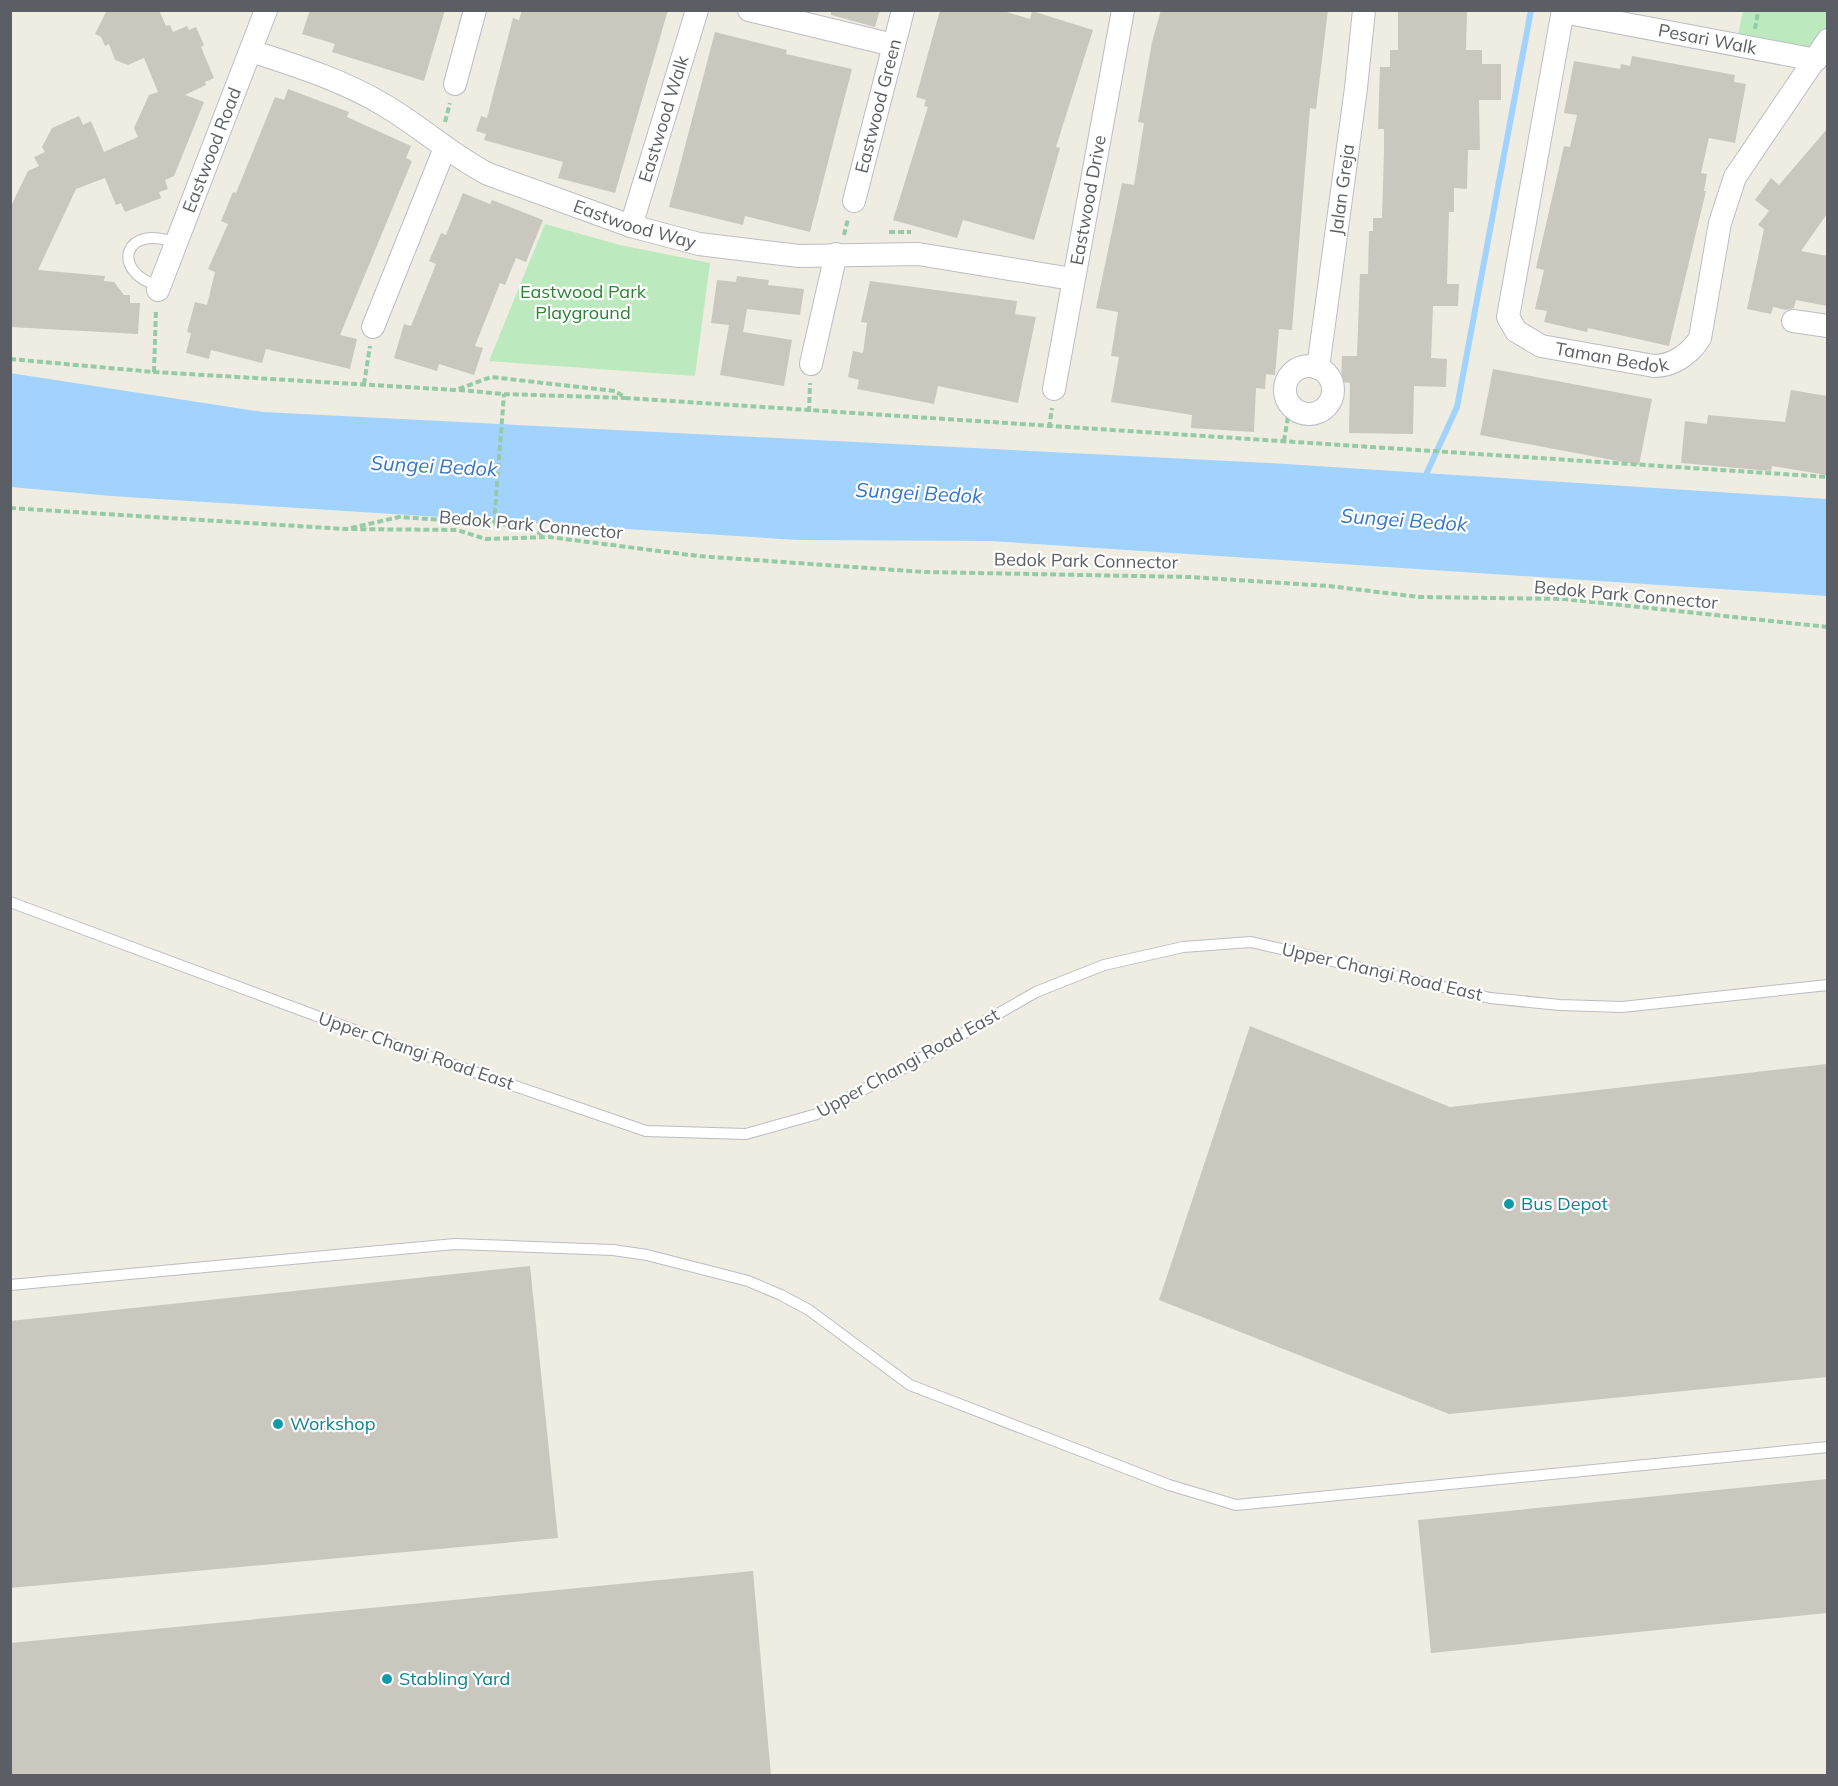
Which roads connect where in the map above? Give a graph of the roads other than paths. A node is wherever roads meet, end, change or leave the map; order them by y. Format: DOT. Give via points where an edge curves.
graph roads {
  1 [pos="266,10"];
  2 [pos="476,10"];
  3 [pos="697,10"];
  4 [pos="750,10"];
  5 [pos="903,10"];
  6 [pos="1364,10"];
  7 [pos="1563,11"];
  8 [pos="1119,12"];
  9 [pos="893,45"];
  10 [pos="1822,50"];
  11 [pos="251,51"];
  12 [pos="455,84"];
  13 [pos="445,148"];
  14 [pos="854,201"];
  15 [pos="631,226"];
  16 [pos="177,244"];
  17 [pos="836,254"];
  18 [pos="1072,279"];
  19 [pos="159,288"];
  20 [pos="1793,321"];
  21 [pos="1827,326"];
  22 [pos="374,327"];
  23 [pos="811,364"];
  24 [pos="1318,368"];
  25 [pos="1054,389"];
  26 [pos="10,902"];
  27 [pos="1827,985"];
  28 [pos="10,1286"];
  29 [pos="1827,1447"];
  1 -- 11 [label="street, Eastwood Road"];
  2 -- 12 [label="street"];
  3 -- 15 [label="street, Eastwood Walk"];
  4 -- 9 [label="street"];
  5 -- 9 [label="street, Eastwood Green"];
  6 -- 24 [label="street, Jalan Greja"];
  7 -- 10 [label="street, Pesari Walk"];
  7 -- 10 [label="street, Taman Bedok" via="1507,308 1510,324 1531,342 1547,347 1654,366 1666,365 1690,351 1702,330 1720,223 1735,177"];
  8 -- 18 [label="street, Eastwood Drive"];
  9 -- 14 [label="street, Eastwood Green"];
  11 -- 13 [label="street, Eastwood Way" via="330,77 403,116"];
  11 -- 16 [label="street, Eastwood Road"];
  13 -- 15 [label="street, Eastwood Way" via="489,174"];
  13 -- 22 [label="street"];
  15 -- 17 [label="street, Eastwood Way" via="674,239 749,252"];
  16 -- 19 [label="street, Eastwood Road"];
  16 -- 19 [label="lane" via="155,236 133,245 129,258 134,274"];
  17 -- 18 [label="street, Eastwood Way" via="918,254"];
  17 -- 23 [label="street"];
  18 -- 25 [label="street, Eastwood Drive"];
  20 -- 21 [label="street"];
  24 -- 24 [label="street" via="1303,367 1290,375 1285,390 1295,410 1310,414 1330,402 1333,386"];
  26 -- 27 [label="lane, Upper Changi Road East" via="384,1041 646,1131 746,1134 817,1114 895,1074 1036,992 1104,965 1183,947 1251,942 1490,998 1560,1005 1622,1007"];
  28 -- 29 [label="lane" via="455,1244 613,1250 647,1255 748,1281 781,1295 809,1310 918,1388 1169,1485 1236,1505"];
}
